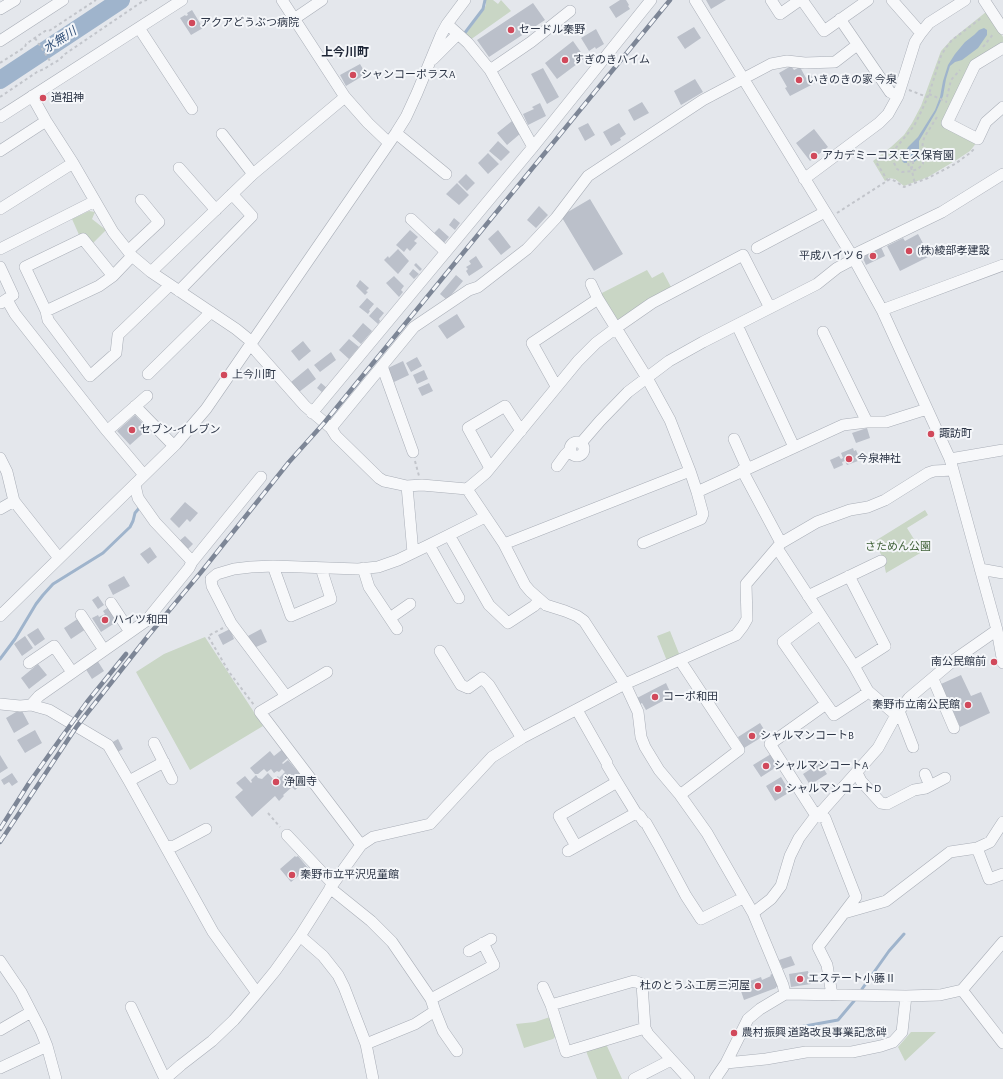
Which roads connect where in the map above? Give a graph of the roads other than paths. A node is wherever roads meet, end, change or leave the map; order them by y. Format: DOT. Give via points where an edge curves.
graph roads {
  1 [pos="14,0"];
  2 [pos="63,0"];
  3 [pos="182,0"];
  4 [pos="282,0"];
  5 [pos="322,0"];
  6 [pos="465,0"];
  7 [pos="651,0"];
  8 [pos="695,0"];
  9 [pos="771,0"];
  10 [pos="801,0"];
  11 [pos="892,0"];
  12 [pos="965,0"];
  13 [pos="984,0"];
  14 [pos="864,1"];
  15 [pos="0,10"];
  16 [pos="570,11"];
  17 [pos="998,12"];
  18 [pos="294,19"];
  19 [pos="840,20"];
  20 [pos="447,24"];
  21 [pos="139,28"];
  22 [pos="1003,29"];
  23 [pos="921,32"];
  24 [pos="458,34"];
  25 [pos="0,41"];
  26 [pos="857,45"];
  27 [pos="1003,48"];
  28 [pos="430,61"];
  29 [pos="490,70"];
  30 [pos="743,78"];
  31 [pos="901,92"];
  32 [pos="32,96"];
  33 [pos="345,97"];
  34 [pos="1003,107"];
  35 [pos="192,109"];
  36 [pos="0,117"];
  37 [pos="46,121"];
  38 [pos="396,133"];
  39 [pos="222,134"];
  40 [pos="389,144"];
  41 [pos="533,147"];
  42 [pos="0,151"];
  43 [pos="73,163"];
  44 [pos="179,168"];
  45 [pos="253,174"];
  46 [pos="446,174"];
  47 [pos="1003,174"];
  48 [pos="804,179"];
  49 [pos="232,194"];
  50 [pos="141,200"];
  51 [pos="94,201"];
  52 [pos="0,209"];
  53 [pos="216,210"];
  54 [pos="826,215"];
  55 [pos="411,219"];
  56 [pos="0,248"];
  57 [pos="757,248"];
  58 [pos="446,252"];
  59 [pos="130,254"];
  60 [pos="852,258"];
  61 [pos="1003,266"];
  62 [pos="0,267"];
  63 [pos="151,272"];
  64 [pos="112,276"];
  65 [pos="591,284"];
  66 [pos="175,288"];
  67 [pos="598,300"];
  68 [pos="3,302"];
  69 [pos="770,308"];
  70 [pos="882,310"];
  71 [pos="46,311"];
  72 [pos="212,312"];
  73 [pos="737,325"];
  74 [pos="616,328"];
  75 [pos="823,332"];
  76 [pos="251,343"];
  77 [pos="382,366"];
  78 [pos="148,374"];
  79 [pos="647,378"];
  80 [pos="556,386"];
  81 [pos="147,396"];
  82 [pos="135,406"];
  83 [pos="927,409"];
  84 [pos="312,413"];
  85 [pos="867,422"];
  86 [pos="331,428"];
  87 [pos="107,430"];
  88 [pos="521,431"];
  89 [pos="734,439"];
  90 [pos="174,446"];
  91 [pos="794,447"];
  92 [pos="1003,450"];
  93 [pos="413,452"];
  94 [pos="0,458"];
  95 [pos="950,459"];
  96 [pos="557,466"];
  97 [pos="490,468"];
  98 [pos="745,469"];
  99 [pos="953,470"];
  100 [pos="690,471"];
  101 [pos="144,475"];
  102 [pos="261,477"];
  103 [pos="135,485"];
  104 [pos="407,486"];
  105 [pos="467,489"];
  106 [pos="697,492"];
  107 [pos="14,501"];
  108 [pos="0,509"];
  109 [pos="485,517"];
  110 [pos="449,535"];
  111 [pos="643,543"];
  112 [pos="504,544"];
  113 [pos="429,545"];
  114 [pos="779,546"];
  115 [pos="412,553"];
  116 [pos="59,558"];
  117 [pos="881,561"];
  118 [pos="192,562"];
  119 [pos="273,566"];
  120 [pos="321,568"];
  121 [pos="363,568"];
  122 [pos="980,569"];
  123 [pos="1003,573"];
  124 [pos="849,576"];
  125 [pos="808,596"];
  126 [pos="459,598"];
  127 [pos="540,600"];
  128 [pos="111,604"];
  129 [pos="410,604"];
  130 [pos="820,614"];
  131 [pos="81,615"];
  132 [pos="0,616"];
  133 [pos="390,618"];
  134 [pos="397,629"];
  135 [pos="997,630"];
  136 [pos="130,632"];
  137 [pos="104,650"];
  138 [pos="440,651"];
  139 [pos="29,663"];
  140 [pos="1003,663"];
  141 [pos="683,665"];
  142 [pos="854,666"];
  143 [pos="72,672"];
  144 [pos="327,672"];
  145 [pos="932,679"];
  146 [pos="625,684"];
  147 [pos="868,691"];
  148 [pos="286,696"];
  149 [pos="0,704"];
  150 [pos="826,704"];
  151 [pos="31,705"];
  152 [pos="577,710"];
  153 [pos="898,713"];
  154 [pos="954,728"];
  155 [pos="522,738"];
  156 [pos="154,743"];
  157 [pos="913,747"];
  158 [pos="164,762"];
  159 [pos="857,773"];
  160 [pos="925,774"];
  161 [pos="945,778"];
  162 [pos="172,779"];
  163 [pos="129,782"];
  164 [pos="617,782"];
  165 [pos="930,786"];
  166 [pos="680,795"];
  167 [pos="636,813"];
  168 [pos="817,814"];
  169 [pos="1003,822"];
  170 [pos="206,829"];
  171 [pos="287,835"];
  172 [pos="361,845"];
  173 [pos="166,847"];
  174 [pos="977,848"];
  175 [pos="1003,874"];
  176 [pos="332,886"];
  177 [pos="744,898"];
  178 [pos="844,913"];
  179 [pos="753,914"];
  180 [pos="300,936"];
  181 [pos="1003,942"];
  182 [pos="469,951"];
  183 [pos="0,961"];
  184 [pos="543,987"];
  185 [pos="962,990"];
  186 [pos="257,993"];
  187 [pos="785,994"];
  188 [pos="832,995"];
  189 [pos="906,996"];
  190 [pos="431,999"];
  191 [pos="551,1005"];
  192 [pos="131,1007"];
  193 [pos="435,1011"];
  194 [pos="31,1012"];
  195 [pos="646,1028"];
  196 [pos="0,1030"];
  197 [pos="1003,1043"];
  198 [pos="366,1044"];
  199 [pos="47,1046"];
  200 [pos="458,1051"];
  201 [pos="671,1060"];
  202 [pos="726,1063"];
  203 [pos="0,1068"];
  204 [pos="56,1079"];
  205 [pos="165,1079"];
  206 [pos="373,1079"];
  207 [pos="634,1079"];
  208 [pos="689,1079"];
  209 [pos="715,1079"];
  1 -- 15 [label="street"];
  2 -- 25 [label="street"];
  3 -- 21 [label="street"];
  4 -- 18 [label="street"];
  5 -- 18 [label="street"];
  6 -- 20 [label="street"];
  7 -- 41 [label="street"];
  8 -- 30 [label="street"];
  9 -- 10 [label="street" via="780,14"];
  10 -- 19 [label="street" via="824,31"];
  11 -- 23 [label="street"];
  12 -- 23 [label="street" via="929,23"];
  13 -- 17 [label="street"];
  14 -- 19 [label="street"];
  16 -- 29 [label="street"];
  17 -- 22 [label="street"];
  18 -- 33 [label="street"];
  19 -- 26 [label="street"];
  20 -- 24 [label="street"];
  20 -- 28 [label="street"];
  21 -- 32 [label="street"];
  21 -- 35 [label="street"];
  23 -- 31 [label="street" via="915,42"];
  24 -- 28 [label="street"];
  24 -- 29 [label="street"];
  26 -- 30 [label="street" via="835,62 787,61 771,64"];
  26 -- 31 [label="street" via="890,92"];
  27 -- 34 [label="street" via="975,65 947,123 978,139 986,122"];
  28 -- 38 [label="street" via="406,117"];
  29 -- 41 [label="street"];
  30 -- 48 [label="street"];
  30 -- 77 [label="street" via="703,100 588,176 556,218 526,249 478,287 469,290 414,327"];
  31 -- 48 [label="street" via="888,114 879,123"];
  32 -- 36 [label="street"];
  32 -- 37 [label="street"];
  33 -- 40 [label="street"];
  33 -- 45 [label="street"];
  37 -- 42 [label="street"];
  37 -- 43 [label="street"];
  38 -- 40 [label="street"];
  38 -- 46 [label="street"];
  39 -- 45 [label="street"];
  40 -- 76 [label="street"];
  41 -- 58 [label="street"];
  43 -- 51 [label="street"];
  43 -- 52 [label="street"];
  44 -- 53 [label="street"];
  45 -- 49 [label="street"];
  47 -- 60 [label="street" via="942,212"];
  48 -- 54 [label="street"];
  49 -- 53 [label="street"];
  49 -- 66 [label="street" via="252,216"];
  50 -- 59 [label="street" via="159,222"];
  51 -- 56 [label="street"];
  51 -- 59 [label="street"];
  53 -- 63 [label="street"];
  54 -- 57 [label="street"];
  54 -- 60 [label="street"];
  55 -- 58 [label="street"];
  58 -- 84 [label="street"];
  59 -- 63 [label="street"];
  59 -- 64 [label="street"];
  60 -- 69 [label="street" via="817,284"];
  60 -- 70 [label="street"];
  61 -- 70 [label="street"];
  62 -- 68 [label="street" via="13,296"];
  63 -- 66 [label="street"];
  64 -- 71 [label="street" via="99,286"];
  64 -- 71 [label="street" via="83,239 25,267"];
  65 -- 67 [label="street"];
  66 -- 71 [label="street" via="118,335 116,353 90,376 48,320"];
  66 -- 72 [label="street"];
  67 -- 74 [label="street"];
  67 -- 80 [label="street" via="532,343"];
  68 -- 87 [label="street" via="16,314"];
  69 -- 73 [label="street"];
  69 -- 74 [label="street" via="743,254 652,303"];
  70 -- 83 [label="street"];
  72 -- 76 [label="street"];
  72 -- 78 [label="street"];
  73 -- 79 [label="street" via="669,361"];
  73 -- 91 [label="street"];
  74 -- 79 [label="street"];
  74 -- 80 [label="street" via="596,343"];
  75 -- 85 [label="street"];
  76 -- 84 [label="street"];
  76 -- 90 [label="street" via="206,409"];
  77 -- 86 [label="street"];
  77 -- 93 [label="street"];
  79 -- 96 [label="street" via="608,411 581,443 574,443"];
  79 -- 100 [label="street" via="670,420"];
  80 -- 88 [label="street"];
  81 -- 82 [label="street"];
  82 -- 87 [label="street"];
  82 -- 90 [label="street"];
  83 -- 85 [label="street" via="886,422"];
  83 -- 95 [label="street"];
  84 -- 86 [label="street"];
  85 -- 91 [label="street" via="843,425"];
  86 -- 104 [label="street" via="379,478"];
  87 -- 101 [label="street"];
  88 -- 97 [label="street"];
  88 -- 97 [label="street" via="505,406 468,428"];
  89 -- 98 [label="street"];
  90 -- 101 [label="street"];
  91 -- 98 [label="street"];
  92 -- 95 [label="street"];
  94 -- 107 [label="street" via="8,472"];
  95 -- 99 [label="street"];
  97 -- 105 [label="street"];
  98 -- 106 [label="street"];
  98 -- 114 [label="street"];
  99 -- 114 [label="street" via="928,474 868,507 850,510 817,522"];
  99 -- 122 [label="street"];
  100 -- 106 [label="street"];
  100 -- 112 [label="street"];
  101 -- 103 [label="street"];
  102 -- 118 [label="street"];
  103 -- 116 [label="street"];
  103 -- 118 [label="street" via="138,498 155,522"];
  104 -- 105 [label="street" via="422,484"];
  104 -- 115 [label="street"];
  105 -- 109 [label="street"];
  106 -- 111 [label="street" via="703,514 701,519"];
  107 -- 108 [label="street"];
  107 -- 116 [label="street"];
  109 -- 110 [label="street"];
  109 -- 112 [label="street"];
  110 -- 113 [label="street"];
  110 -- 127 [label="street" via="489,605 510,625"];
  112 -- 127 [label="street" via="525,585"];
  113 -- 115 [label="street"];
  113 -- 126 [label="street"];
  114 -- 125 [label="street"];
  114 -- 146 [label="street" via="746,584 747,619 736,635"];
  115 -- 121 [label="street" via="378,567"];
  116 -- 132 [label="street"];
  117 -- 124 [label="street"];
  118 -- 136 [label="street" via="146,621"];
  119 -- 120 [label="street"];
  119 -- 120 [label="street" via="292,616 331,599"];
  119 -- 148 [label="street" via="234,569 217,574 211,579 231,623"];
  120 -- 121 [label="street"];
  121 -- 133 [label="street" via="369,587"];
  122 -- 123 [label="street"];
  122 -- 135 [label="street"];
  124 -- 125 [label="street"];
  124 -- 142 [label="street" via="885,646"];
  125 -- 130 [label="street"];
  127 -- 146 [label="street" via="584,621"];
  128 -- 136 [label="street"];
  129 -- 133 [label="street"];
  130 -- 142 [label="street"];
  130 -- 150 [label="street" via="782,642"];
  131 -- 137 [label="street"];
  133 -- 134 [label="street"];
  135 -- 140 [label="street"];
  135 -- 145 [label="street"];
  136 -- 137 [label="street"];
  137 -- 143 [label="street"];
  138 -- 155 [label="street" via="461,685 468,688 482,678 489,685"];
  139 -- 143 [label="street" via="54,646"];
  141 -- 166 [label="street" via="739,750"];
  142 -- 147 [label="street"];
  143 -- 151 [label="street" via="38,696"];
  144 -- 148 [label="street"];
  145 -- 153 [label="street" via="909,698"];
  145 -- 154 [label="street"];
  146 -- 152 [label="street"];
  146 -- 166 [label="street" via="638,712 645,747 659,770"];
  147 -- 150 [label="street" via="834,715"];
  147 -- 153 [label="street"];
  148 -- 172 [label="street" via="260,712"];
  149 -- 151 [label="street"];
  150 -- 168 [label="street" via="770,744"];
  151 -- 163 [label="street" via="49,710 108,745"];
  152 -- 155 [label="street"];
  152 -- 164 [label="street"];
  153 -- 157 [label="street"];
  153 -- 159 [label="street" via="878,748"];
  155 -- 172 [label="street" via="492,758 430,824 373,837"];
  156 -- 158 [label="street"];
  158 -- 162 [label="street"];
  158 -- 163 [label="street"];
  159 -- 165 [label="street" via="881,803 887,804 914,790"];
  159 -- 168 [label="street"];
  160 -- 165 [label="street"];
  161 -- 165 [label="street"];
  163 -- 173 [label="street"];
  164 -- 167 [label="street"];
  164 -- 167 [label="street" via="559,816 572,849"];
  166 -- 177 [label="street" via="707,833"];
  167 -- 177 [label="street" via="646,823 701,919"];
  168 -- 178 [label="street" via="824,818 856,897"];
  168 -- 179 [label="street" via="790,856 782,886 771,900"];
  169 -- 174 [label="street" via="990,842"];
  170 -- 173 [label="street" via="174,846"];
  171 -- 176 [label="street"];
  172 -- 176 [label="street"];
  173 -- 186 [label="street" via="213,932"];
  174 -- 175 [label="street" via="990,879"];
  174 -- 178 [label="street" via="950,852 886,901"];
  176 -- 180 [label="street"];
  176 -- 190 [label="street" via="392,942"];
  177 -- 179 [label="street"];
  178 -- 188 [label="street" via="818,947 827,965"];
  179 -- 187 [label="street"];
  180 -- 186 [label="street"];
  180 -- 198 [label="street" via="323,956 338,975"];
  181 -- 185 [label="street"];
  182 -- 190 [label="street" via="487,941 494,965"];
  183 -- 194 [label="street"];
  184 -- 191 [label="street"];
  185 -- 189 [label="street" via="940,995"];
  185 -- 197 [label="street"];
  186 -- 205 [label="street" via="212,1041"];
  187 -- 188 [label="street"];
  187 -- 202 [label="street" via="760,1008 748,1019"];
  188 -- 189 [label="street"];
  189 -- 202 [label="street" via="902,1032 893,1042 852,1052 806,1052"];
  190 -- 193 [label="street"];
  191 -- 195 [label="street" via="566,1052"];
  191 -- 195 [label="street" via="634,981 642,984"];
  192 -- 205 [label="street"];
  193 -- 198 [label="street" via="415,1024"];
  193 -- 200 [label="street" via="443,1031"];
  194 -- 196 [label="street"];
  194 -- 199 [label="street"];
  195 -- 201 [label="street" via="648,1034"];
  198 -- 206 [label="street"];
  199 -- 203 [label="street"];
  199 -- 204 [label="street"];
  201 -- 207 [label="street"];
  201 -- 208 [label="street"];
  202 -- 209 [label="street"];
}
